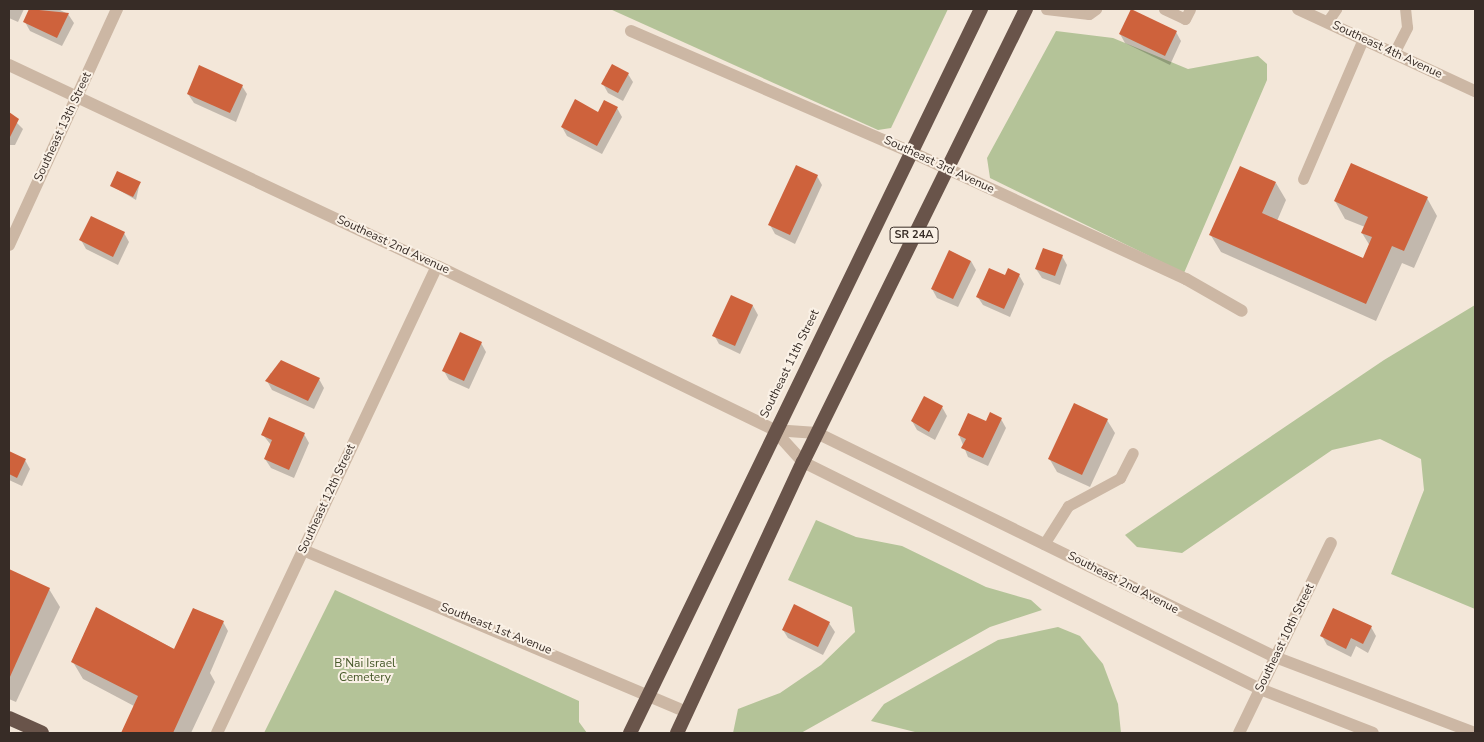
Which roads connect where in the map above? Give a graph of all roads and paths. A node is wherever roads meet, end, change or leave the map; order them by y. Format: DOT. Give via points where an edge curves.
graph roads {
  1 [pos="117,9"];
  2 [pos="981,9"];
  3 [pos="1026,9"];
  4 [pos="1046,9"];
  5 [pos="1096,9"];
  6 [pos="1164,9"];
  7 [pos="1190,9"];
  8 [pos="1298,9"];
  9 [pos="1336,9"];
  10 [pos="1405,9"];
  11 [pos="1328,22"];
  12 [pos="631,30"];
  13 [pos="1363,39"];
  14 [pos="1394,53"];
  15 [pos="9,65"];
  16 [pos="1475,91"];
  17 [pos="77,96"];
  18 [pos="911,152"];
  19 [pos="947,168"];
  20 [pos="1304,179"];
  21 [pos="9,244"];
  22 [pos="437,266"];
  23 [pos="1242,311"];
  24 [pos="774,430"];
  25 [pos="817,434"];
  26 [pos="1133,453"];
  27 [pos="803,462"];
  28 [pos="1331,543"];
  29 [pos="1044,544"];
  30 [pos="303,550"];
  31 [pos="1275,657"];
  32 [pos="1260,689"];
  33 [pos="650,695"];
  34 [pos="687,712"];
  35 [pos="9,718"];
  36 [pos="1475,732"];
  37 [pos="42,733"];
  38 [pos="216,733"];
  39 [pos="630,733"];
  40 [pos="676,733"];
  41 [pos="1239,733"];
  42 [pos="1373,733"];
  1 -- 17 [label="street, Southeast 13th Street"];
  2 -- 18 [label="highway, Southeast 11th Street / SR 24A"];
  3 -- 19 [label="highway, SR 24A"];
  4 -- 5 [label="lane" via="1088,14"];
  6 -- 7 [label="lane" via="1185,19"];
  8 -- 11 [label="street, Southeast 4th Avenue"];
  9 -- 11 [label="lane"];
  10 -- 14 [label="lane" via="1407,27"];
  11 -- 13 [label="street, Southeast 4th Avenue"];
  12 -- 18 [label="street, Southeast 3rd Avenue"];
  13 -- 14 [label="street, Southeast 4th Avenue"];
  13 -- 20 [label="lane"];
  14 -- 16 [label="street, Southeast 4th Avenue"];
  15 -- 17 [label="street, Southeast 2nd Avenue"];
  17 -- 21 [label="street, Southeast 13th Street"];
  17 -- 22 [label="street, Southeast 2nd Avenue"];
  18 -- 19 [label="street, Southeast 3rd Avenue"];
  18 -- 24 [label="highway, Southeast 11th Street / SR 24A"];
  19 -- 23 [label="street, Southeast 3rd Avenue" via="1186,279"];
  19 -- 25 [label="highway, SR 24A"];
  22 -- 24 [label="street, Southeast 2nd Avenue"];
  22 -- 30 [label="street, Southeast 12th Street"];
  24 -- 25 [label="street, Southeast 2nd Avenue"];
  24 -- 27 [label="street, Southeast 2nd Avenue"];
  24 -- 33 [label="highway, Southeast 11th Street / SR 24A"];
  25 -- 27 [label="highway, SR 24A"];
  25 -- 29 [label="street, Southeast 2nd Avenue"];
  26 -- 29 [label="lane" via="1120,478 1068,506"];
  27 -- 32 [label="street, Southeast 2nd Avenue"];
  27 -- 34 [label="highway, SR 24A"];
  28 -- 31 [label="street, Southeast 10th Street"];
  29 -- 31 [label="street, Southeast 2nd Avenue"];
  30 -- 33 [label="street, Southeast 1st Avenue"];
  30 -- 38 [label="street, Southeast 12th Street"];
  31 -- 32 [label="street, Southeast 10th Street"];
  31 -- 36 [label="street, Southeast 2nd Avenue"];
  32 -- 41 [label="street, Southeast 10th Street"];
  32 -- 42 [label="street, Southeast 2nd Avenue"];
  33 -- 34 [label="street, Southeast 1st Avenue"];
  33 -- 39 [label="highway, Southeast 11th Street / SR 24A"];
  34 -- 40 [label="highway, SR 24A"];
  35 -- 37 [label="highway"];
}
